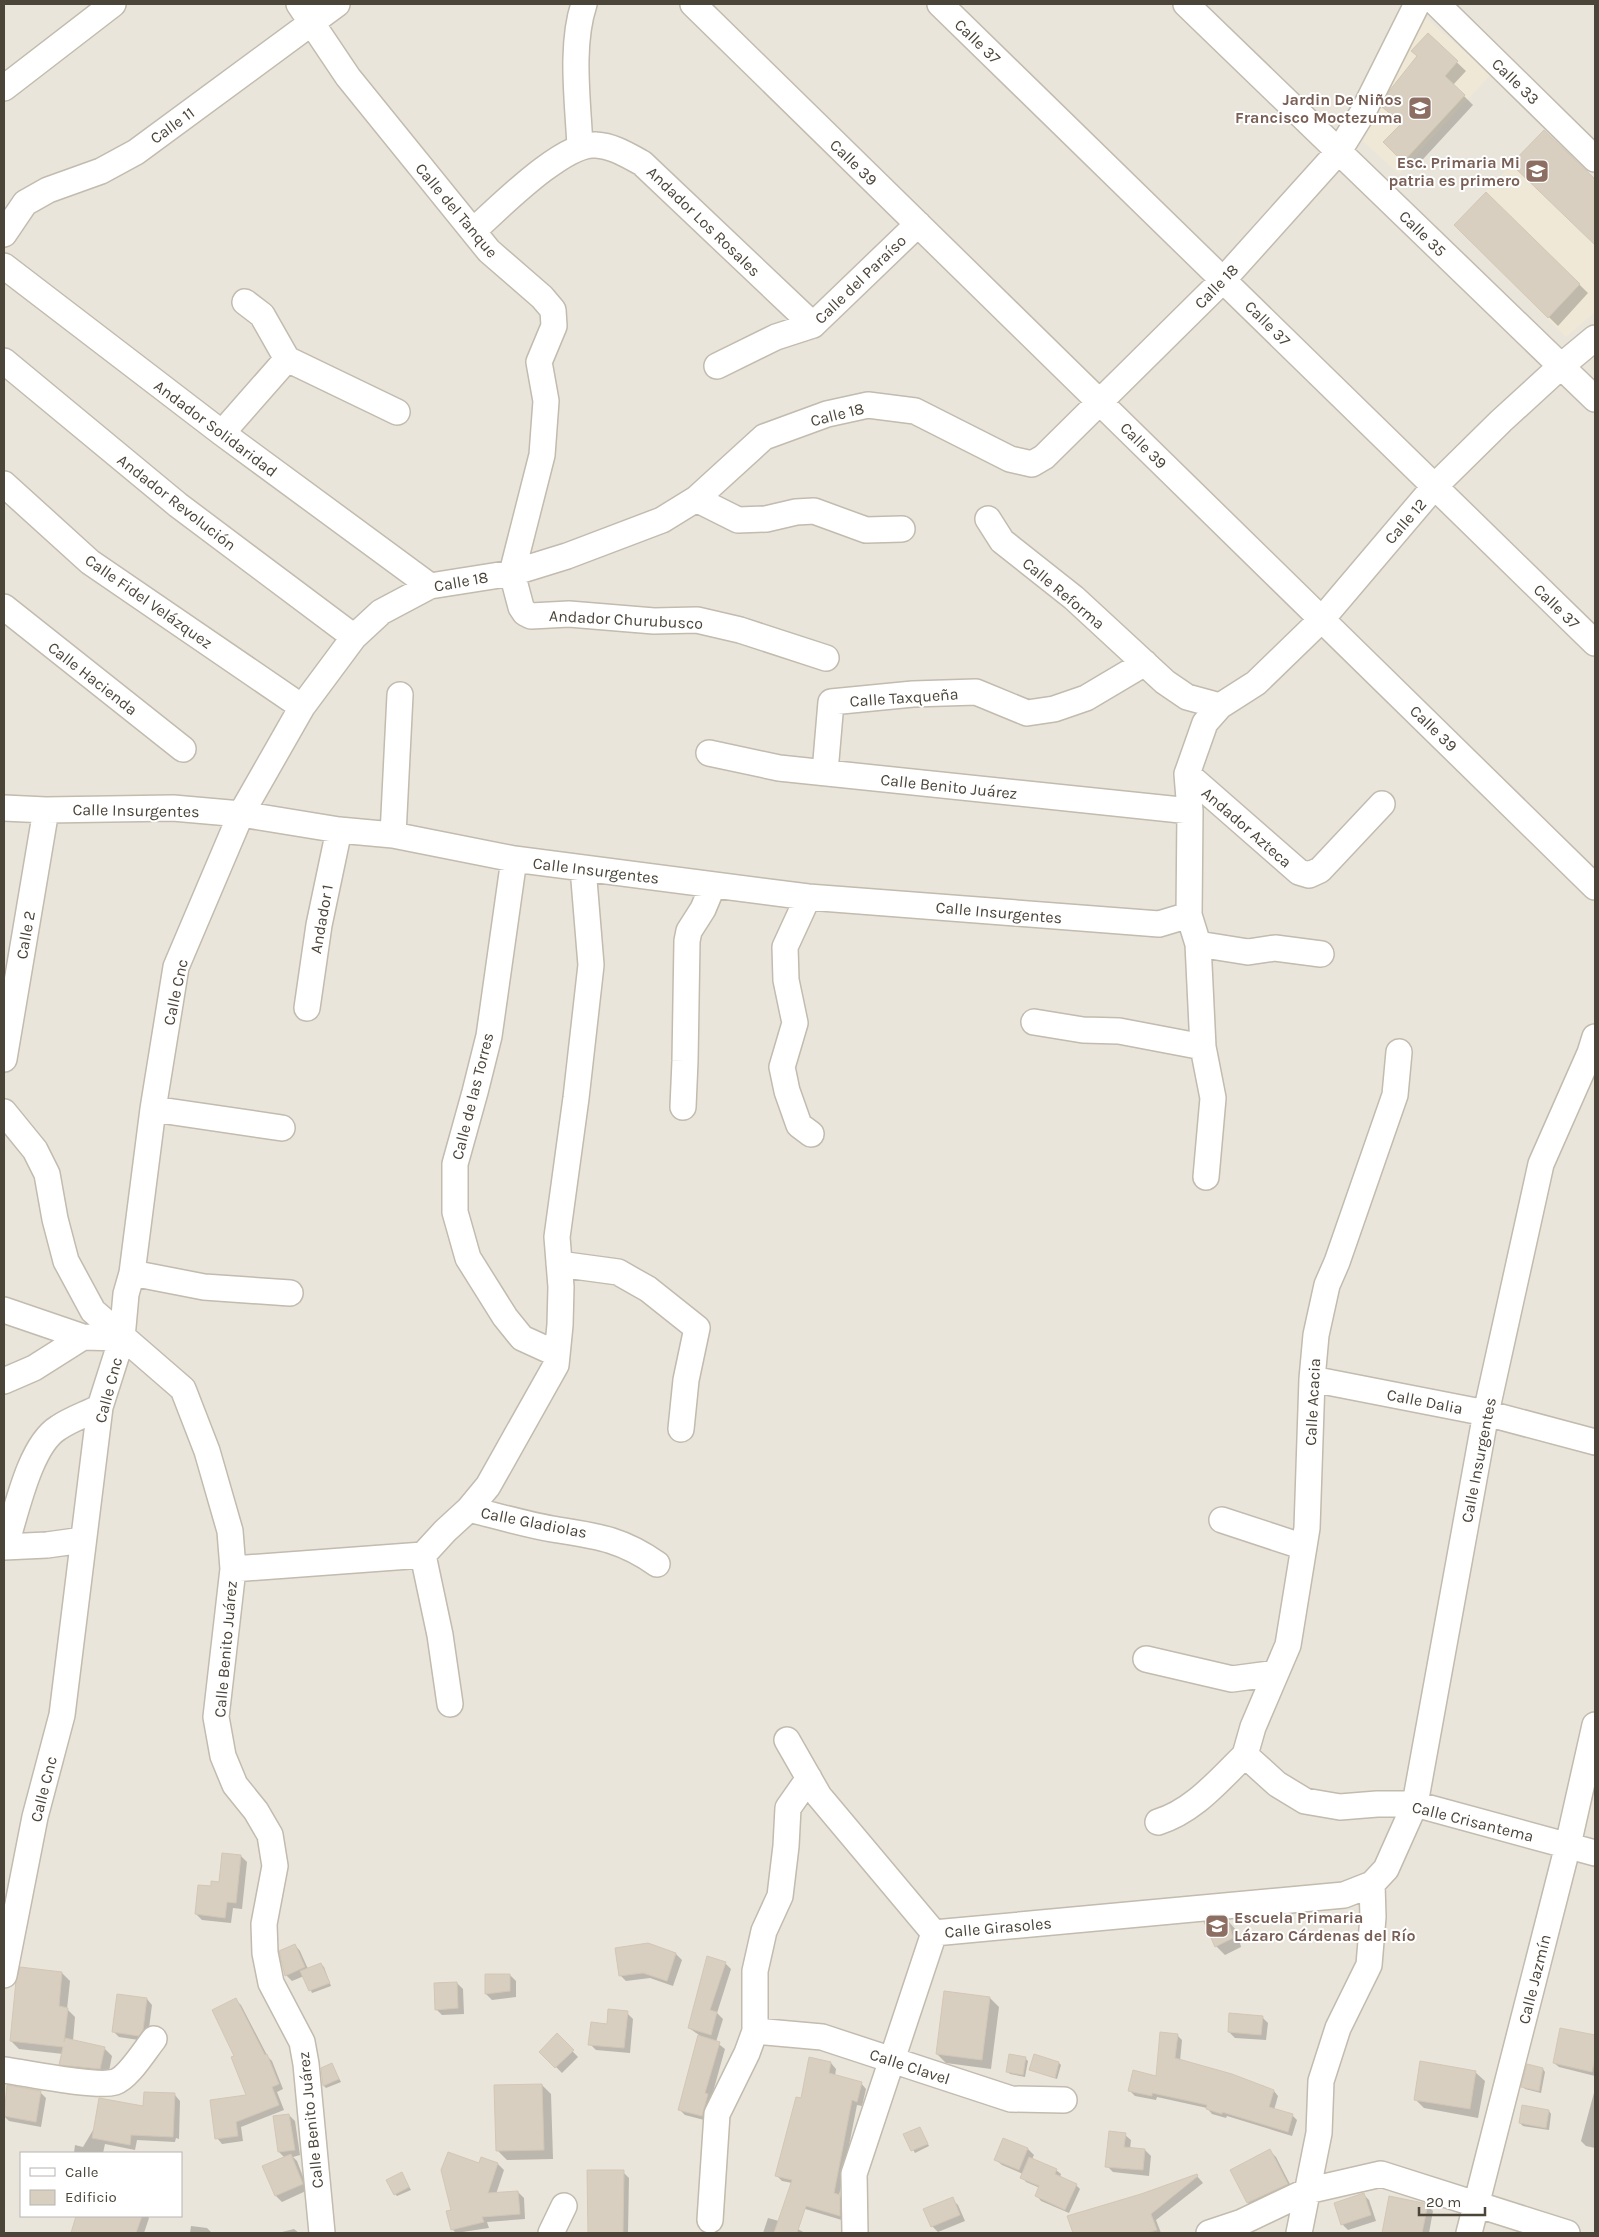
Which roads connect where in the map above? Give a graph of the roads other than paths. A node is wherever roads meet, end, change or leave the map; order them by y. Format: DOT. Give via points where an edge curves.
graph roads {
  1 [pos="113,4"];
  2 [pos="337,4"];
  3 [pos="584,4"];
  4 [pos="693,4"];
  5 [pos="940,4"];
  6 [pos="1186,4"];
  7 [pos="1417,4"];
  8 [pos="1437,4"];
  9 [pos="306,13"];
  10 [pos="4,86"];
  11 [pos="580,147"];
  12 [pos="1339,151"];
  13 [pos="1595,159"];
  14 [pos="918,224"];
  15 [pos="473,231"];
  16 [pos="4,234"];
  17 [pos="4,266"];
  18 [pos="1224,279"];
  19 [pos="245,302"];
  20 [pos="813,325"];
  21 [pos="1595,338"];
  22 [pos="287,359"];
  23 [pos="4,361"];
  24 [pos="717,366"];
  25 [pos="1560,367"];
  26 [pos="1595,399"];
  27 [pos="1101,402"];
  28 [pos="397,412"];
  29 [pos="222,433"];
  30 [pos="4,484"];
  31 [pos="1434,487"];
  32 [pos="696,499"];
  33 [pos="988,519"];
  34 [pos="902,529"];
  35 [pos="512,573"];
  36 [pos="430,586"];
  37 [pos="4,607"];
  38 [pos="1322,619"];
  39 [pos="354,637"];
  40 [pos="1595,643"];
  41 [pos="826,658"];
  42 [pos="1145,663"];
  43 [pos="400,695"];
  44 [pos="1220,706"];
  45 [pos="302,707"];
  46 [pos="183,749"];
  47 [pos="709,753"];
  48 [pos="825,772"];
  49 [pos="1187,774"];
  50 [pos="1382,804"];
  51 [pos="4,808"];
  52 [pos="46,810"];
  53 [pos="1190,811"];
  54 [pos="241,814"];
  55 [pos="339,830"];
  56 [pos="393,835"];
  57 [pos="514,859"];
  58 [pos="583,868"];
  59 [pos="712,885"];
  60 [pos="1595,886"];
  61 [pos="808,897"];
  62 [pos="1189,915"];
  63 [pos="1198,944"];
  64 [pos="1321,954"];
  65 [pos="307,1008"];
  66 [pos="1034,1022"];
  67 [pos="1595,1037"];
  68 [pos="1203,1047"];
  69 [pos="1399,1052"];
  70 [pos="4,1060"];
  71 [pos="682,1107"];
  72 [pos="153,1109"];
  73 [pos="4,1112"];
  74 [pos="282,1128"];
  75 [pos="811,1134"];
  76 [pos="1206,1177"];
  77 [pos="559,1264"];
  78 [pos="132,1273"];
  79 [pos="290,1292"];
  80 [pos="4,1310"];
  81 [pos="83,1337"];
  82 [pos="122,1338"];
  83 [pos="557,1354"];
  84 [pos="1312,1379"];
  85 [pos="4,1381"];
  86 [pos="100,1407"];
  87 [pos="1486,1413"];
  88 [pos="682,1429"];
  89 [pos="1595,1442"];
  90 [pos="469,1509"];
  91 [pos="1222,1520"];
  92 [pos="83,1540"];
  93 [pos="4,1547"];
  94 [pos="1304,1547"];
  95 [pos="423,1555"];
  96 [pos="657,1564"];
  97 [pos="233,1569"];
  98 [pos="1146,1659"];
  99 [pos="1276,1673"];
  100 [pos="450,1704"];
  101 [pos="1595,1725"];
  102 [pos="787,1740"];
  103 [pos="1245,1755"];
  104 [pos="809,1778"];
  105 [pos="1415,1804"];
  106 [pos="1158,1822"];
  107 [pos="1568,1845"];
  108 [pos="1595,1853"];
  109 [pos="1372,1884"];
  110 [pos="934,1934"];
  111 [pos="5,1962"];
  112 [pos="755,2031"];
  113 [pos="154,2039"];
  114 [pos="890,2060"];
  115 [pos="4,2070"];
  116 [pos="1064,2100"];
  117 [pos="1307,2191"];
  118 [pos="1476,2205"];
  119 [pos="564,2206"];
  120 [pos="710,2220"];
  121 [pos="322,2233"];
  122 [pos="551,2233"];
  123 [pos="855,2233"];
  124 [pos="1208,2233"];
  125 [pos="1299,2233"];
  126 [pos="1470,2233"];
  127 [pos="1567,2233"];
  1 -- 10 [label="street"];
  2 -- 9 [label="street, Calle 11"];
  3 -- 11 [label="street" via="579,18 577,65"];
  4 -- 14 [label="street, Calle 39"];
  5 -- 18 [label="street, Calle 37"];
  6 -- 12 [label="street, Calle 35"];
  7 -- 12 [label="street, Calle 18" via="1363,112"];
  8 -- 13 [label="street, Calle 33"];
  9 -- 15 [label="street, Calle del Tanque" via="348,77"];
  9 -- 16 [label="street, Calle 11" via="136,152 101,171 48,190 25,203"];
  11 -- 15 [label="street" via="558,158"];
  11 -- 20 [label="street, Andador Los Rosales" via="594,144 613,148 642,162"];
  12 -- 18 [label="street, Calle 18"];
  12 -- 25 [label="street, Calle 35"];
  14 -- 20 [label="street, Calle del Paraíso"];
  14 -- 27 [label="street, Calle 39"];
  15 -- 35 [label="street, Calle del Tanque" via="489,251 554,310 554,326 539,362 546,401 542,455"];
  17 -- 29 [label="street, Andador Solidaridad"];
  18 -- 27 [label="street, Calle 18"];
  18 -- 31 [label="street, Calle 37"];
  19 -- 22 [label="street" via="262,315"];
  20 -- 24 [label="street, Calle del Paraíso" via="776,338"];
  21 -- 25 [label="street, Calle 12"];
  22 -- 28 [label="street"];
  22 -- 29 [label="street"];
  23 -- 39 [label="street, Andador Revolución" via="178,505"];
  25 -- 26 [label="street, Calle 35"];
  25 -- 31 [label="street, Calle 12"];
  27 -- 32 [label="street, Calle 18" via="1044,457 1032,464 1010,459 914,411 868,406 827,414 764,437"];
  27 -- 38 [label="street, Calle 39"];
  29 -- 36 [label="street, Andador Solidaridad"];
  30 -- 45 [label="street, Calle Fidel Velázquez" via="90,562"];
  31 -- 38 [label="street, Calle 12"];
  31 -- 40 [label="street, Calle 37"];
  32 -- 34 [label="street" via="738,520 814,511 866,530"];
  32 -- 35 [label="street, Calle 18" via="662,520"];
  33 -- 42 [label="street, Calle Reforma" via="1002,541 1074,598"];
  35 -- 36 [label="street, Calle 18"];
  35 -- 41 [label="street, Andador Churubusco" via="521,607 531,616 569,614 654,621 697,620 740,630"];
  36 -- 39 [label="street, Calle 18" via="381,612"];
  37 -- 46 [label="street, Calle Hacienda"];
  38 -- 44 [label="street, Calle 12" via="1256,683"];
  38 -- 60 [label="street, Calle 39"];
  39 -- 45 [label="street, Calle 18"];
  42 -- 44 [label="street, Calle Reforma" via="1187,697"];
  42 -- 48 [label="street, Calle Taxqueña" via="1086,698 1054,709 1027,713 976,692 831,702"];
  43 -- 56 [label="street"];
  44 -- 49 [label="street, Calle 12" via="1205,723"];
  45 -- 54 [label="street, Calle 18"];
  47 -- 48 [label="street, Calle Benito Juárez" via="779,768"];
  48 -- 53 [label="street, Calle Benito Juárez"];
  49 -- 50 [label="street, Andador Azteca" via="1299,872 1309,875 1320,870"];
  49 -- 53 [label="street"];
  51 -- 52 [label="street, Calle Insurgentes"];
  52 -- 54 [label="street, Calle Insurgentes" via="173,808"];
  52 -- 70 [label="street, Calle 2"];
  53 -- 62 [label="street"];
  54 -- 55 [label="street, Calle Insurgentes"];
  54 -- 72 [label="street, Calle Cnc" via="176,968"];
  55 -- 56 [label="street, Calle Insurgentes"];
  55 -- 65 [label="street, Andador 1" via="319,925"];
  56 -- 57 [label="street, Calle Insurgentes"];
  57 -- 58 [label="street, Calle Insurgentes"];
  57 -- 83 [label="street, Calle de las Torres" via="489,1036 454,1164 455,1212 468,1258 505,1317 522,1338"];
  58 -- 59 [label="street, Calle Insurgentes"];
  58 -- 77 [label="street" via="591,965 557,1237"];
  59 -- 61 [label="street, Calle Insurgentes"];
  59 -- 71 [label="street" via="687,941 686,1061"];
  61 -- 62 [label="street, Calle Insurgentes" via="1159,924"];
  61 -- 75 [label="street" via="785,947 786,980 795,1023 782,1067 800,1124"];
  62 -- 63 [label="street"];
  63 -- 64 [label="street" via="1248,952 1276,948"];
  63 -- 68 [label="street"];
  66 -- 68 [label="street" via="1082,1030 1120,1031"];
  67 -- 87 [label="street, Calle Insurgentes" via="1541,1164"];
  68 -- 76 [label="street" via="1213,1098"];
  69 -- 84 [label="street, Calle Acacia" via="1395,1095 1327,1285 1316,1335"];
  72 -- 74 [label="street"];
  72 -- 78 [label="street, Calle Cnc"];
  73 -- 82 [label="street, Calle Benito Juárez" via="35,1150 47,1174 55,1219 70,1269 93,1311"];
  77 -- 83 [label="street"];
  77 -- 88 [label="street" via="618,1272 648,1289 698,1328 686,1380"];
  78 -- 79 [label="street" via="204,1288"];
  78 -- 82 [label="street, Calle Cnc" via="126,1294"];
  80 -- 81 [label="street"];
  81 -- 82 [label="street"];
  81 -- 85 [label="street" via="34,1368"];
  82 -- 86 [label="street, Calle Cnc"];
  82 -- 97 [label="street, Calle Benito Juárez" via="182,1389 208,1451 230,1531"];
  83 -- 90 [label="street" via="556,1365 515,1439 488,1486"];
  84 -- 87 [label="street, Calle Dalia"];
  84 -- 94 [label="street, Calle Acacia"];
  86 -- 92 [label="street, Calle Cnc"];
  86 -- 93 [label="street" via="57,1428 44,1442 33,1459"];
  87 -- 89 [label="street, Calle Dalia"];
  87 -- 105 [label="street, Calle Insurgentes"];
  90 -- 95 [label="street, Calle Gladiolas"];
  90 -- 96 [label="street, Calle Gladiolas" via="551,1529 596,1535 637,1550"];
  91 -- 94 [label="street"];
  92 -- 93 [label="street"];
  92 -- 111 [label="street, Calle Cnc" via="62,1715 35,1817"];
  94 -- 99 [label="street, Calle Acacia" via="1288,1645"];
  95 -- 97 [label="street"];
  95 -- 100 [label="street"];
  97 -- 121 [label="street, Calle Benito Juárez" via="216,1717 223,1756 234,1785 256,1811 270,1835 275,1866 264,1924 266,1954 271,1983 302,2042"];
  98 -- 99 [label="street" via="1232,1678"];
  99 -- 103 [label="street, Calle Acacia"];
  101 -- 107 [label="street, Calle Jazmín"];
  102 -- 104 [label="street"];
  103 -- 105 [label="street, Calle Crisantema" via="1277,1784 1305,1801 1340,1807"];
  103 -- 106 [label="street" via="1192,1805 1176,1816"];
  104 -- 110 [label="street" via="819,1796"];
  104 -- 112 [label="street" via="788,1808 780,1896 764,1931 755,1971"];
  105 -- 107 [label="street, Calle Crisantema"];
  105 -- 109 [label="street, Calle Insurgentes" via="1386,1869"];
  107 -- 108 [label="street, Calle Crisantema"];
  107 -- 118 [label="street, Calle Jazmín"];
  109 -- 110 [label="street, Calle Girasoles" via="1344,1895"];
  109 -- 117 [label="street" via="1369,1966 1338,2028 1321,2081 1318,2133"];
  110 -- 114 [label="street, Calle Girasoles"];
  112 -- 114 [label="street, Calle Clavel" via="822,2037"];
  112 -- 120 [label="street" via="717,2114"];
  113 -- 115 [label="street" via="116,2082 100,2084"];
  114 -- 116 [label="street, Calle Clavel" via="1011,2099"];
  114 -- 123 [label="street, Calle Girasoles" via="854,2174"];
  117 -- 118 [label="street" via="1381,2174"];
  117 -- 124 [label="street" via="1242,2222"];
  117 -- 125 [label="street"];
  118 -- 126 [label="street, Calle Jazmín"];
  118 -- 127 [label="street"];
  119 -- 122 [label="street"];
}
